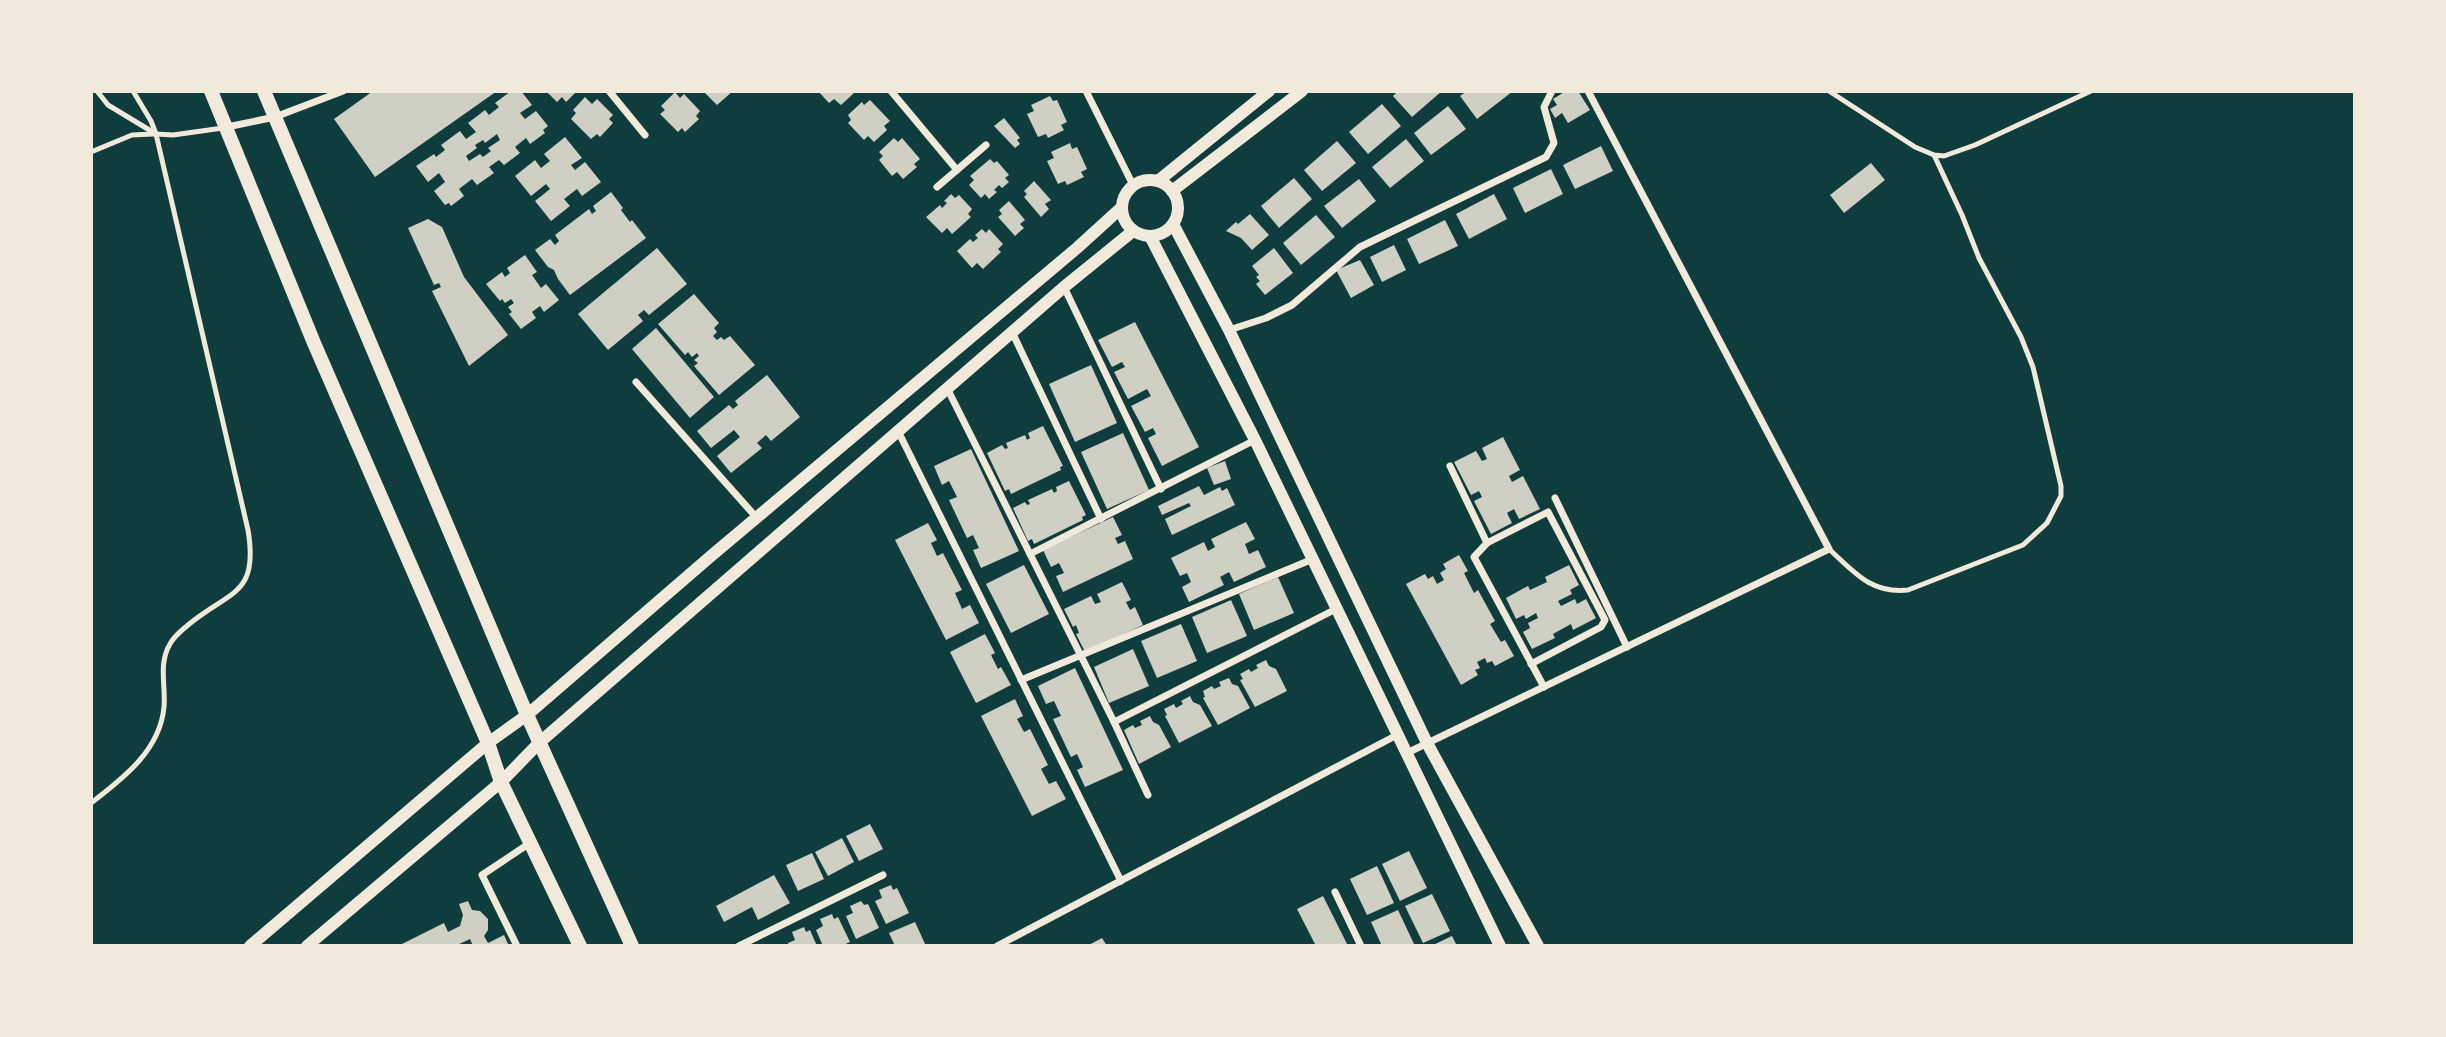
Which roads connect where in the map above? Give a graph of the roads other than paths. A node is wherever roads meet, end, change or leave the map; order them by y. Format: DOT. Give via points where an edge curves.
graph roads {
  1 [pos="97,91"];
  2 [pos="133,91"];
  3 [pos="211,91"];
  4 [pos="264,91"];
  5 [pos="343,91"];
  6 [pos="609,91"];
  7 [pos="891,91"];
  8 [pos="1086,91"];
  9 [pos="1269,91"];
  10 [pos="1302,91"];
  11 [pos="1552,91"];
  12 [pos="1588,91"];
  13 [pos="1829,91"];
  14 [pos="2091,91"];
  15 [pos="275,117"];
  16 [pos="226,127"];
  17 [pos="156,134"];
  18 [pos="645,135"];
  19 [pos="986,145"];
  20 [pos="91,152"];
  21 [pos="1934,155"];
  22 [pos="957,170"];
  23 [pos="1158,181"];
  24 [pos="1133,185"];
  25 [pos="937,187"];
  26 [pos="1172,191"];
  27 [pos="1121,208"];
  28 [pos="1173,224"];
  29 [pos="1133,231"];
  30 [pos="1150,236"];
  31 [pos="1064,287"];
  32 [pos="1229,330"];
  33 [pos="1012,332"];
  34 [pos="636,382"];
  35 [pos="947,388"];
  36 [pos="898,431"];
  37 [pos="1255,440"];
  38 [pos="1450,466"];
  39 [pos="1161,489"];
  40 [pos="1555,498"];
  41 [pos="756,517"];
  42 [pos="1101,519"];
  43 [pos="1487,543"];
  44 [pos="1829,549"];
  45 [pos="1030,554"];
  46 [pos="1313,559"];
  47 [pos="1336,609"];
  48 [pos="1627,647"];
  49 [pos="1081,655"];
  50 [pos="1531,664"];
  51 [pos="1021,680"];
  52 [pos="1544,687"];
  53 [pos="527,715"];
  54 [pos="1114,722"];
  55 [pos="1397,735"];
  56 [pos="540,742"];
  57 [pos="488,743"];
  58 [pos="1427,743"];
  59 [pos="1406,753"];
  60 [pos="501,782"];
  61 [pos="1148,796"];
  62 [pos="91,803"];
  63 [pos="530,843"];
  64 [pos="883,875"];
  65 [pos="1121,881"];
  66 [pos="1335,892"];
  67 [pos="1013,937"];
  68 [pos="250,946"];
  69 [pos="307,946"];
  70 [pos="517,946"];
  71 [pos="580,946"];
  72 [pos="632,946"];
  73 [pos="739,946"];
  74 [pos="997,946"];
  75 [pos="1018,946"];
  76 [pos="1361,946"];
  77 [pos="1500,946"];
  78 [pos="1538,946"];
  1 -- 17 [label="lane" via="108,105"];
  2 -- 17 [label="lane"];
  3 -- 16 [label="main road"];
  4 -- 15 [label="main road"];
  5 -- 15 [label="street"];
  6 -- 18 [label="street"];
  7 -- 22 [label="street"];
  8 -- 24 [label="street"];
  9 -- 23 [label="street"];
  10 -- 26 [label="street"];
  11 -- 32 [label="street" via="1545,107 1554,143 1546,157 1360,247 1292,305"];
  12 -- 44 [label="street"];
  13 -- 21 [label="lane"];
  14 -- 21 [label="lane" via="1975,145"];
  15 -- 16 [label="street"];
  15 -- 53 [label="main road"];
  16 -- 17 [label="lane"];
  16 -- 57 [label="main road" via="314,343"];
  17 -- 20 [label="lane" via="132,135"];
  17 -- 62 [label="lane" via="248,530 250,570 232,595 205,610 174,637 163,664 164,708 158,733 120,781"];
  19 -- 22 [label="street"];
  21 -- 44 [label="lane" via="2033,367 2060,496 2047,523 2023,545 1908,590 1878,588"];
  22 -- 25 [label="street"];
  23 -- 24 [label="street"];
  23 -- 26 [label="street"];
  24 -- 27 [label="street"];
  26 -- 28 [label="street" via="1178,208"];
  27 -- 29 [label="street"];
  27 -- 41 [label="street"];
  28 -- 30 [label="street"];
  28 -- 32 [label="street"];
  29 -- 30 [label="street"];
  29 -- 31 [label="street"];
  30 -- 37 [label="street"];
  31 -- 33 [label="street"];
  31 -- 39 [label="street"];
  32 -- 58 [label="street"];
  33 -- 35 [label="street"];
  33 -- 42 [label="street"];
  34 -- 41 [label="street"];
  35 -- 36 [label="street"];
  35 -- 45 [label="street"];
  36 -- 51 [label="street"];
  36 -- 56 [label="street"];
  37 -- 39 [label="street"];
  37 -- 46 [label="street"];
  38 -- 43 [label="street"];
  39 -- 42 [label="street"];
  40 -- 48 [label="street"];
  41 -- 53 [label="street"];
  42 -- 45 [label="street"];
  43 -- 50 [label="street" via="1474,557"];
  43 -- 50 [label="street" via="1548,512 1605,620 1601,627"];
  44 -- 48 [label="street"];
  45 -- 49 [label="street"];
  46 -- 47 [label="street"];
  46 -- 49 [label="street"];
  47 -- 54 [label="street"];
  47 -- 55 [label="street"];
  48 -- 52 [label="street"];
  49 -- 51 [label="street"];
  49 -- 54 [label="street"];
  50 -- 52 [label="street"];
  51 -- 65 [label="street"];
  52 -- 58 [label="street"];
  53 -- 56 [label="main road"];
  53 -- 57 [label="street"];
  54 -- 61 [label="street"];
  55 -- 59 [label="street"];
  55 -- 65 [label="street"];
  56 -- 60 [label="street"];
  56 -- 72 [label="main road"];
  57 -- 60 [label="main road"];
  57 -- 68 [label="street"];
  58 -- 59 [label="street"];
  58 -- 78 [label="street"];
  59 -- 77 [label="street"];
  60 -- 63 [label="main road"];
  60 -- 69 [label="street"];
  63 -- 70 [label="street" via="482,875"];
  63 -- 71 [label="main road"];
  64 -- 73 [label="street"];
  65 -- 67 [label="street"];
  66 -- 76 [label="street"];
  67 -- 74 [label="street"];
  67 -- 75 [label="street"];
}
